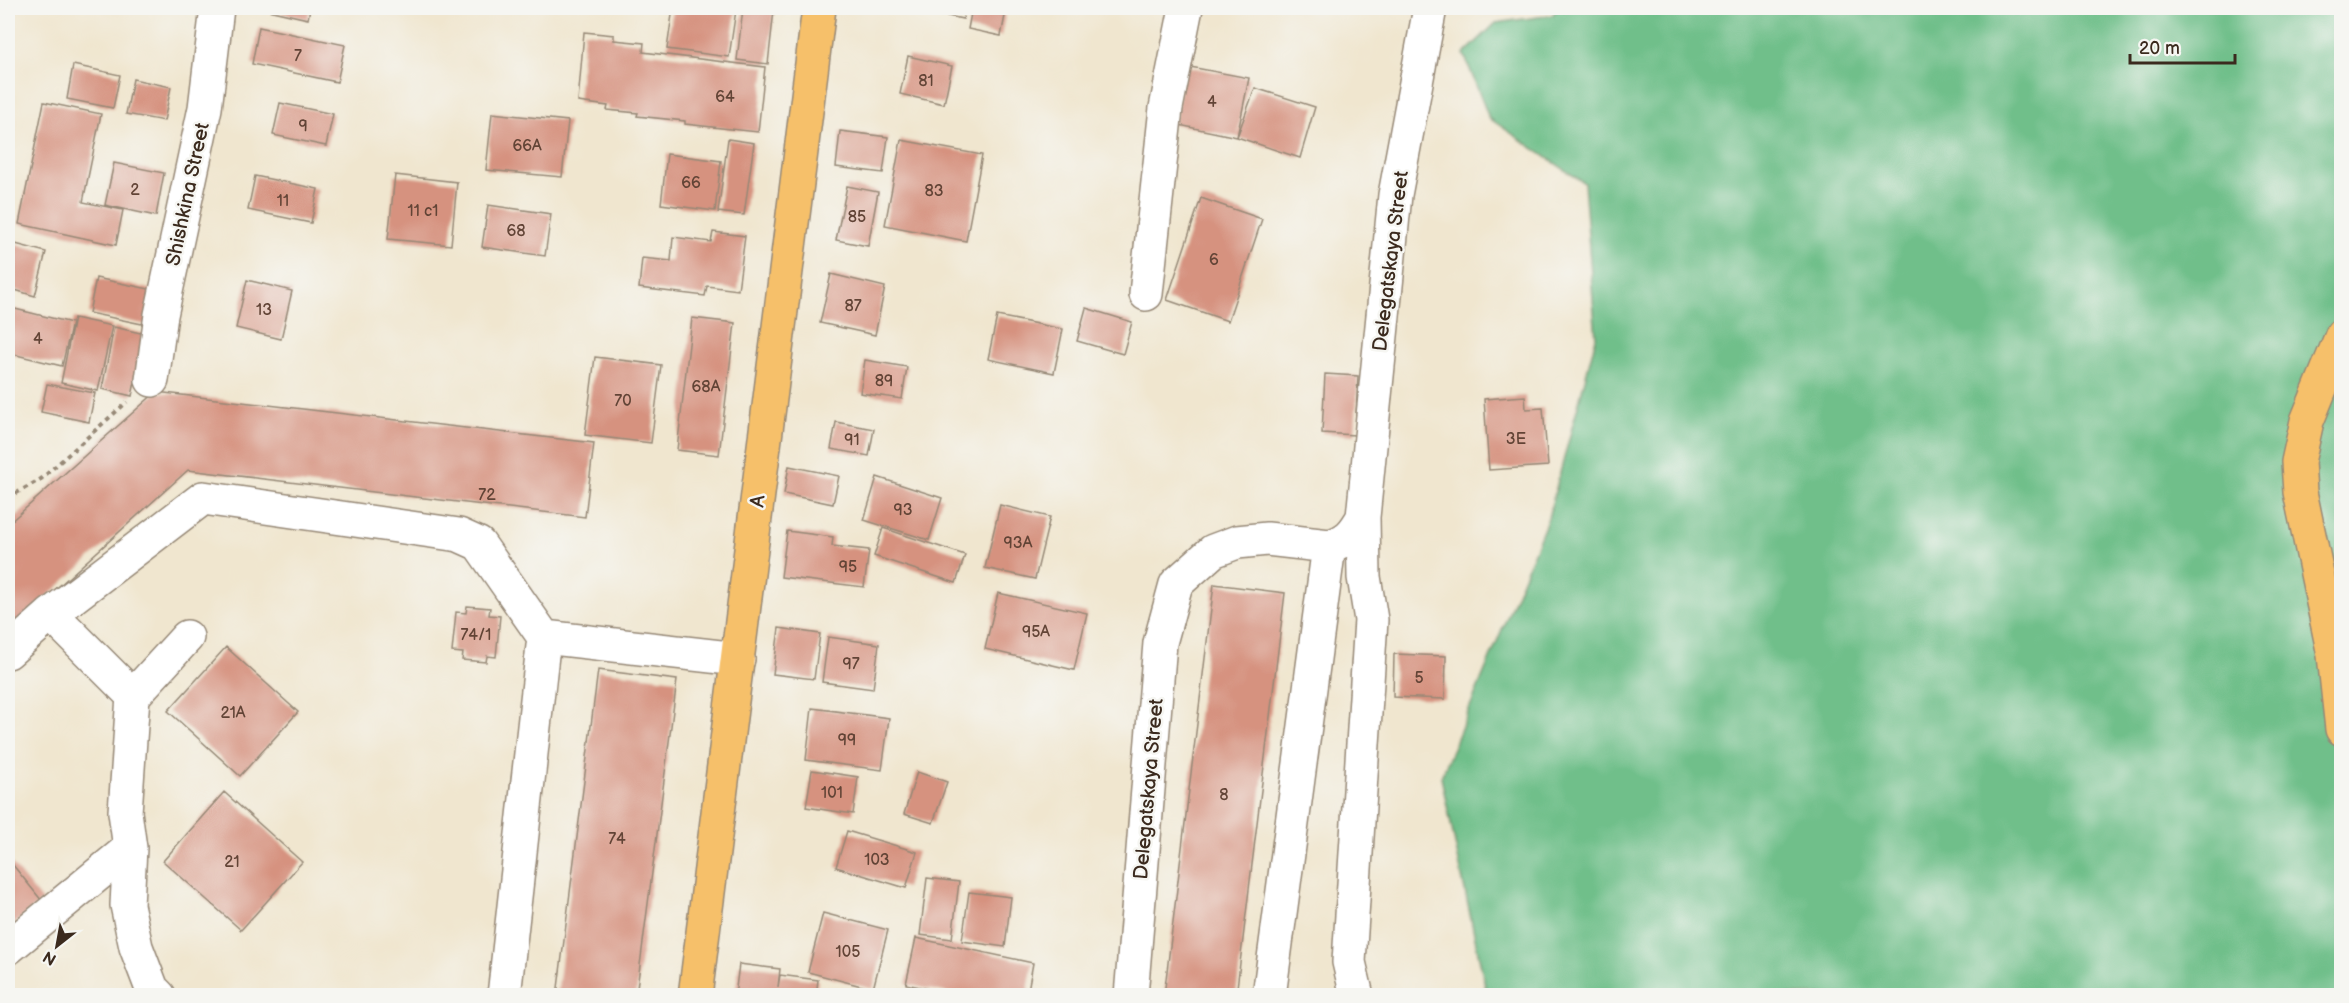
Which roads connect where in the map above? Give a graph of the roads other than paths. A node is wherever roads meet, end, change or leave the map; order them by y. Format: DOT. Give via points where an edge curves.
graph roads {
  1 [pos="217,8"];
  2 [pos="819,8"];
  3 [pos="1186,8"];
  4 [pos="1430,8"];
  5 [pos="1146,294"];
  6 [pos="2342,336"];
  7 [pos="152,380"];
  8 [pos="1364,517"];
  9 [pos="1329,546"];
  10 [pos="51,614"];
  11 [pos="187,637"];
  12 [pos="544,637"];
  13 [pos="8,652"];
  14 [pos="738,659"];
  15 [pos="133,696"];
  16 [pos="2342,729"];
  17 [pos="130,848"];
  18 [pos="8,948"];
  19 [pos="159,996"];
  20 [pos="504,996"];
  21 [pos="695,996"];
  22 [pos="1131,996"];
  23 [pos="1269,996"];
  24 [pos="1357,996"];
  1 -- 7 [label="street, Shishkina Street" via="205,108 161,315"];
  2 -- 14 [label="main road, A"];
  3 -- 5 [label="street" via="1166,108"];
  4 -- 8 [label="street, Delegatskaya Street" via="1395,195"];
  6 -- 16 [label="main road" via="2307,422 2298,462 2300,492 2334,655"];
  8 -- 9 [label="street" via="1344,542"];
  8 -- 24 [label="street, Delegatskaya Street" via="1364,577 1371,620 1349,963"];
  9 -- 22 [label="street, Delegatskaya Street" via="1267,539 1237,542 1213,551 1176,584 1160,643"];
  9 -- 23 [label="street"];
  10 -- 12 [label="street" via="203,498 459,535 479,544"];
  10 -- 13 [label="street"];
  10 -- 15 [label="street"];
  11 -- 15 [label="street"];
  12 -- 14 [label="street"];
  12 -- 20 [label="street"];
  14 -- 21 [label="main road, A"];
  15 -- 17 [label="street" via="125,812"];
  17 -- 18 [label="street"];
  17 -- 19 [label="street" via="127,905 136,946"];
}
